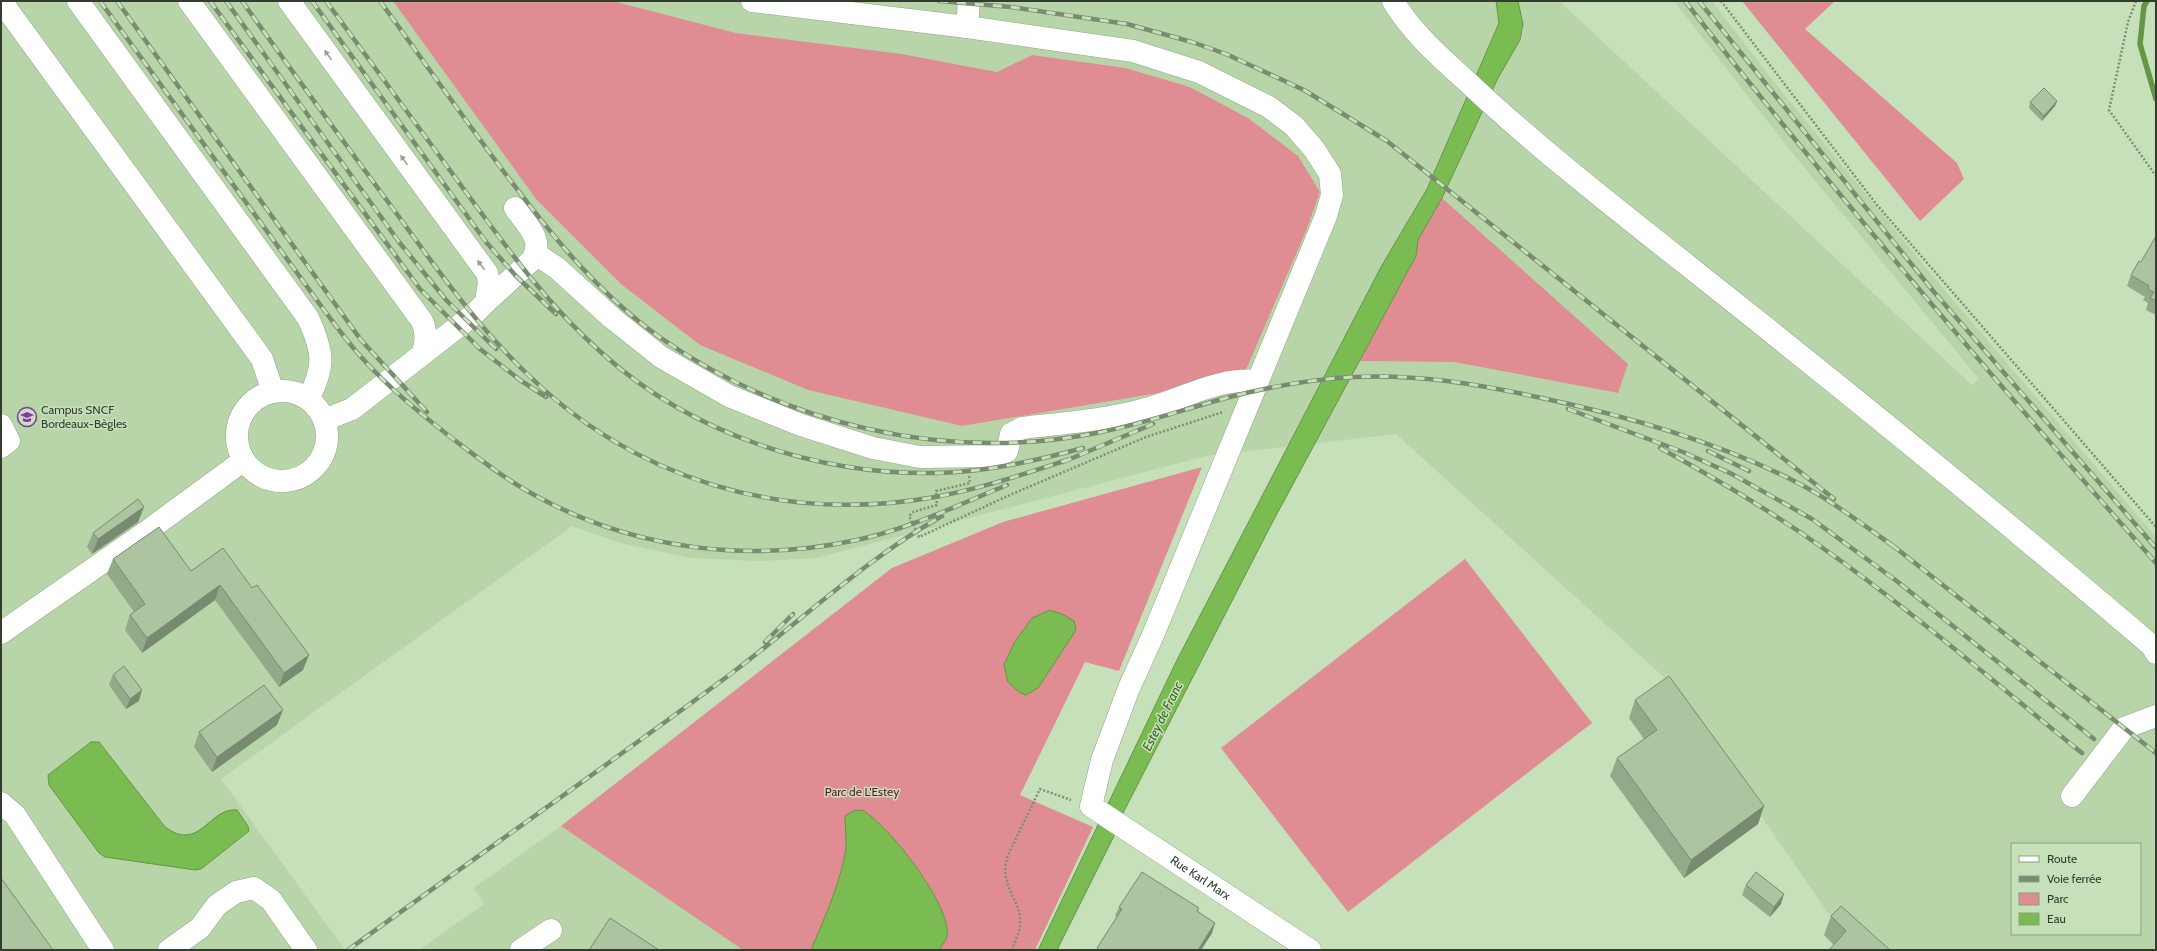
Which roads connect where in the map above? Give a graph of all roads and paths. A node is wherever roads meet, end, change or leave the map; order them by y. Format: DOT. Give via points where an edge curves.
graph roads {
  1 [pos="1,1"];
  2 [pos="78,1"];
  3 [pos="189,1"];
  4 [pos="289,1"];
  5 [pos="752,1"];
  6 [pos="969,1"];
  7 [pos="1394,1"];
  8 [pos="1721,1"];
  9 [pos="2136,1"];
  10 [pos="968,27"];
  11 [pos="2156,176"];
  12 [pos="515,208"];
  13 [pos="536,254"];
  14 [pos="486,302"];
  15 [pos="423,353"];
  16 [pos="1258,381"];
  17 [pos="273,392"];
  18 [pos="308,398"];
  19 [pos="1248,407"];
  20 [pos="324,420"];
  21 [pos="1,425"];
  22 [pos="1,447"];
  23 [pos="968,458"];
  24 [pos="244,460"];
  25 [pos="2156,527"];
  26 [pos="1,633"];
  27 [pos="2156,653"];
  28 [pos="2156,716"];
  29 [pos="2072,796"];
  30 [pos="1,803"];
  31 [pos="1096,811"];
  32 [pos="551,930"];
  33 [pos="103,950"];
  34 [pos="169,950"];
  35 [pos="306,950"];
  36 [pos="521,950"];
  37 [pos="1012,950"];
  38 [pos="1310,950"];
  1 -- 17 [label="street" via="262,359"];
  2 -- 18 [label="street" via="308,318 317,337 321,363 317,382"];
  3 -- 15 [label="street" via="422,321 426,330"];
  14 -- 4 [label="street, one-way" via="489,282 487,273"];
  5 -- 10 [label="street"];
  6 -- 10 [label="street"];
  7 -- 27 [label="street" via="1404,20 1418,36 1492,105 1618,211 2058,565 2152,646"];
  8 -- 25 [label="path" via="1877,205"];
  9 -- 11 [label="path" via="2128,22 2109,110"];
  10 -- 16 [label="street" via="1133,51 1199,72 1270,107 1294,126 1314,149 1330,174 1332,195 1326,216"];
  12 -- 13 [label="street" via="538,241"];
  13 -- 14 [label="street" via="530,263"];
  13 -- 23 [label="street" via="557,268 612,318 661,356 729,396 801,425 872,448 920,457"];
  14 -- 15 [label="street"];
  15 -- 20 [label="street" via="352,409"];
  16 -- 19 [label="street"];
  16 -- 23 [label="street" via="1242,379 1225,382 1126,414 1022,428 1011,434 1009,448 1002,455"];
  17 -- 18 [label="street" via="297,393"];
  17 -- 24 [label="street" via="260,397 249,406 241,418 238,432"];
  18 -- 20 [label="street" via="318,408"];
  19 -- 23 [label="path" via="1227,411 1146,437 919,537 909,516 913,512 937,505 936,491 970,483"];
  19 -- 31 [label="street" via="1129,688 1102,760"];
  20 -- 24 [label="street" via="327,434 325,448 319,462 309,472 281,481 267,478 254,471"];
  21 -- 22 [label="street" via="9,441"];
  24 -- 26 [label="street"];
  28 -- 29 [label="street" via="2124,728"];
  30 -- 33 [label="street" via="15,815"];
  31 -- 37 [label="path" via="1040,789 1005,864 1009,891 1019,914 1020,927"];
  31 -- 38 [label="street, Rue Karl Marx"];
  32 -- 36 [label="street"];
  34 -- 35 [label="street" via="200,928 217,904 236,892 254,888 272,900"];
}
